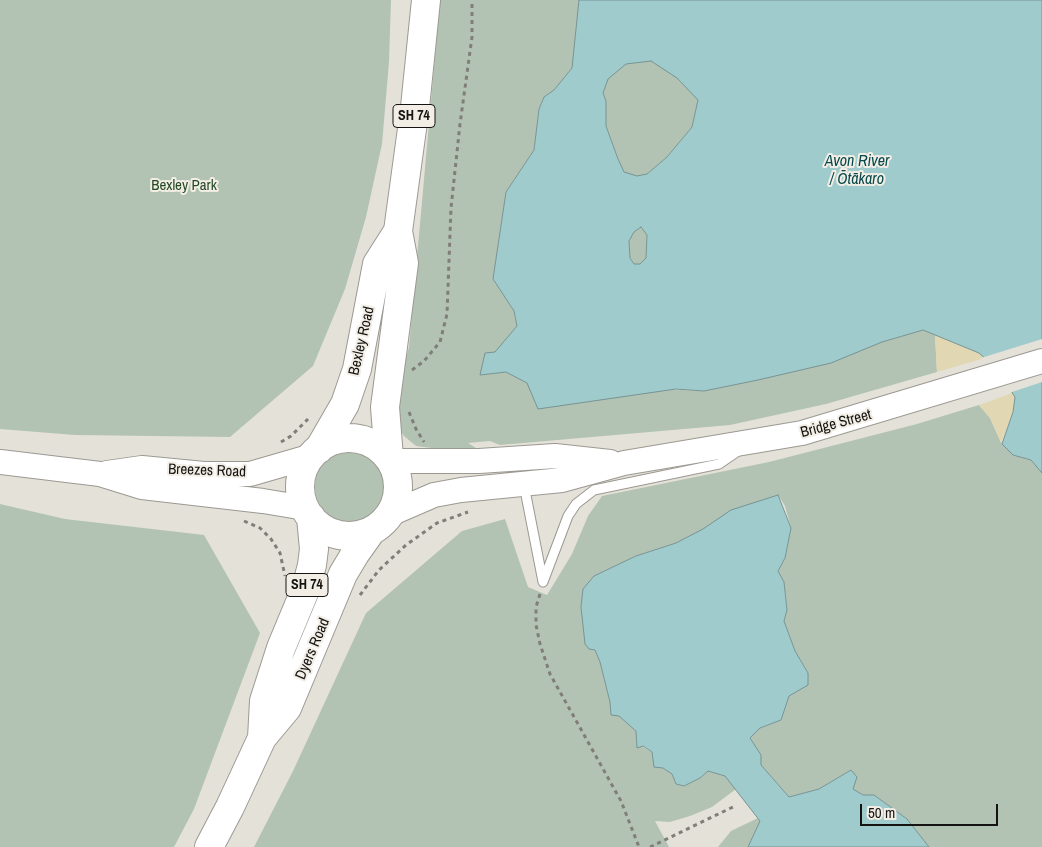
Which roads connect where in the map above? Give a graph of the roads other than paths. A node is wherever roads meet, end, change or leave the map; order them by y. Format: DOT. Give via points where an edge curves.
graph roads {
  1 [pos="426,0"];
  2 [pos="398,231"];
  3 [pos="1042,361"];
  4 [pos="751,443"];
  5 [pos="315,452"];
  6 [pos="390,460"];
  7 [pos="0,462"];
  8 [pos="624,463"];
  9 [pos="100,474"];
  10 [pos="524,485"];
  11 [pos="308,513"];
  12 [pos="381,522"];
  13 [pos="262,738"];
  14 [pos="209,847"];
  1 -- 2 [label="highway, Bexley Road / SH 74"];
  2 -- 5 [label="highway, Bexley Road / SH 74" via="377,264 357,369 345,404"];
  2 -- 6 [label="highway, Bexley Road / SH 74" via="404,263 385,407"];
  3 -- 4 [label="main road, Bridge Street" via="829,426"];
  4 -- 8 [label="main road, Bridge Street"];
  4 -- 10 [label="lane" via="719,464 594,490 576,504 568,516 543,582"];
  5 -- 6 [label="highway" via="336,440 356,438 374,445"];
  5 -- 9 [label="main road, Breezes Road" via="250,474 142,468"];
  5 -- 11 [label="highway, SH 74" via="301,481 302,500"];
  6 -- 8 [label="main road, Bridge Street" via="479,461 555,456"];
  6 -- 12 [label="highway, SH 74" via="398,482 397,499"];
  7 -- 9 [label="main road, Breezes Road"];
  8 -- 10 [label="main road, Bridge Street" via="562,480"];
  9 -- 11 [label="main road, Breezes Road" via="142,487 263,501"];
  10 -- 12 [label="main road, Bridge Street" via="442,494"];
  11 -- 12 [label="highway" via="329,531 339,535 362,534"];
  11 -- 13 [label="highway, Dyers Road / SH 74" via="312,565 264,700"];
  12 -- 13 [label="highway, Dyers Road / SH 74" via="354,554 287,708"];
  13 -- 14 [label="highway, Dyers Road / SH 74"];
}
